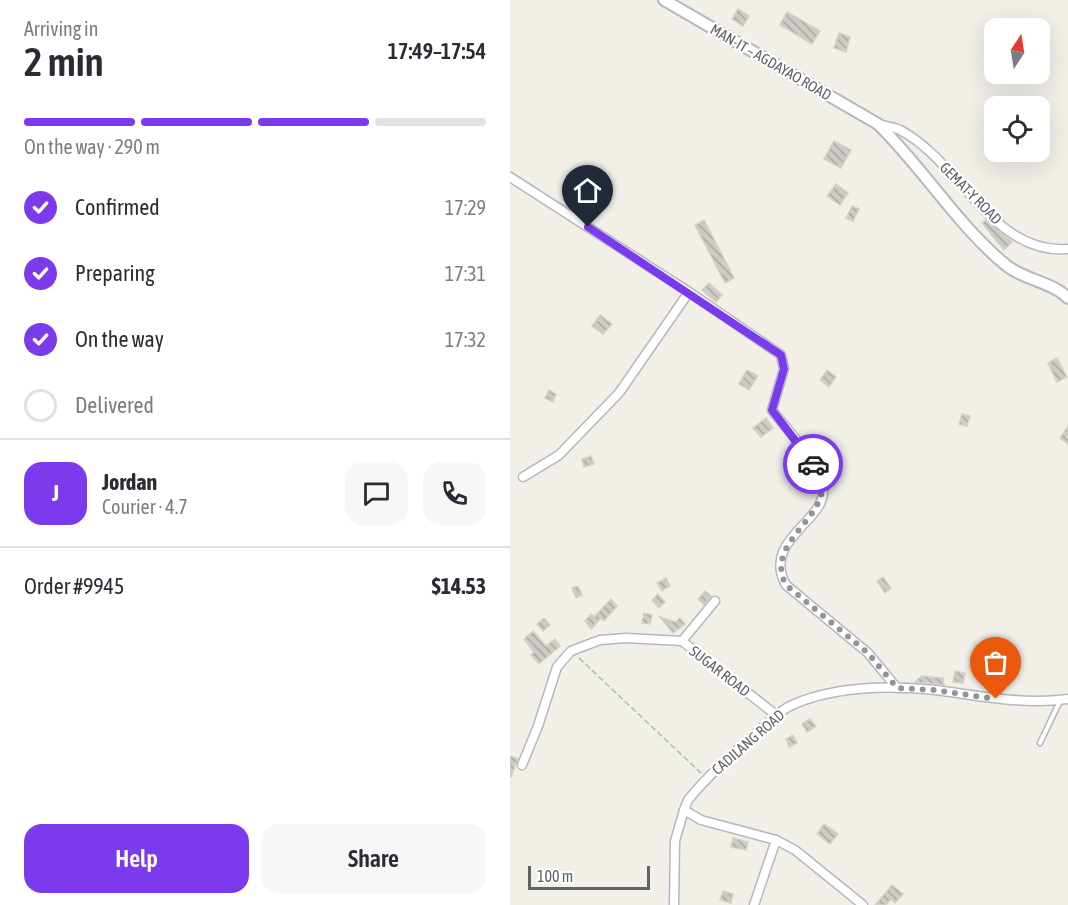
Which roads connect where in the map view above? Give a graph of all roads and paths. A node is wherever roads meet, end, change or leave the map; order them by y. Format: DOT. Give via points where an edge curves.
graph roads {
  1 [pos="664,0"];
  2 [pos="878,124"];
  3 [pos="510,177"];
  4 [pos="1068,249"];
  5 [pos="689,292"];
  6 [pos="1068,298"];
  7 [pos="523,477"];
  8 [pos="715,601"];
  9 [pos="682,641"];
  10 [pos="571,651"];
  11 [pos="897,688"];
  12 [pos="1064,700"];
  13 [pos="776,715"];
  14 [pos="1040,743"];
  15 [pos="522,765"];
  16 [pos="708,778"];
  17 [pos="684,810"];
  18 [pos="776,840"];
  19 [pos="674,905"];
  20 [pos="754,905"];
  21 [pos="863,905"];
  1 -- 2 [label="street, MAN-IT – AGDAYAO ROAD"];
  2 -- 4 [label="street, GEMAT-Y ROAD" via="900,130 939,160 991,216 1023,240 1051,250"];
  2 -- 6 [label="street, MAN-IT – AGDAYAO ROAD" via="973,234 1010,268"];
  3 -- 5 [label="street"];
  5 -- 7 [label="street" via="619,393 559,455"];
  5 -- 11 [label="street" via="781,355 784,369 772,410 818,471 824,486 819,506 787,544 779,563 780,574 786,585 868,653"];
  8 -- 9 [label="street"];
  9 -- 10 [label="street, SUGAR ROAD" via="600,640"];
  9 -- 13 [label="street, SUGAR ROAD"];
  10 -- 15 [label="street" via="556,667"];
  10 -- 16 [label="path"];
  11 -- 12 [label="street, CADILANG ROAD" via="996,699"];
  11 -- 13 [label="street, CADILANG ROAD" via="816,696"];
  12 -- 14 [label="lane"];
  13 -- 16 [label="street, CADILANG ROAD"];
  16 -- 17 [label="street, CADILANG ROAD"];
  17 -- 18 [label="street" via="701,820"];
  17 -- 19 [label="street" via="675,841"];
  18 -- 20 [label="street"];
  18 -- 21 [label="street" via="795,850"];
}
